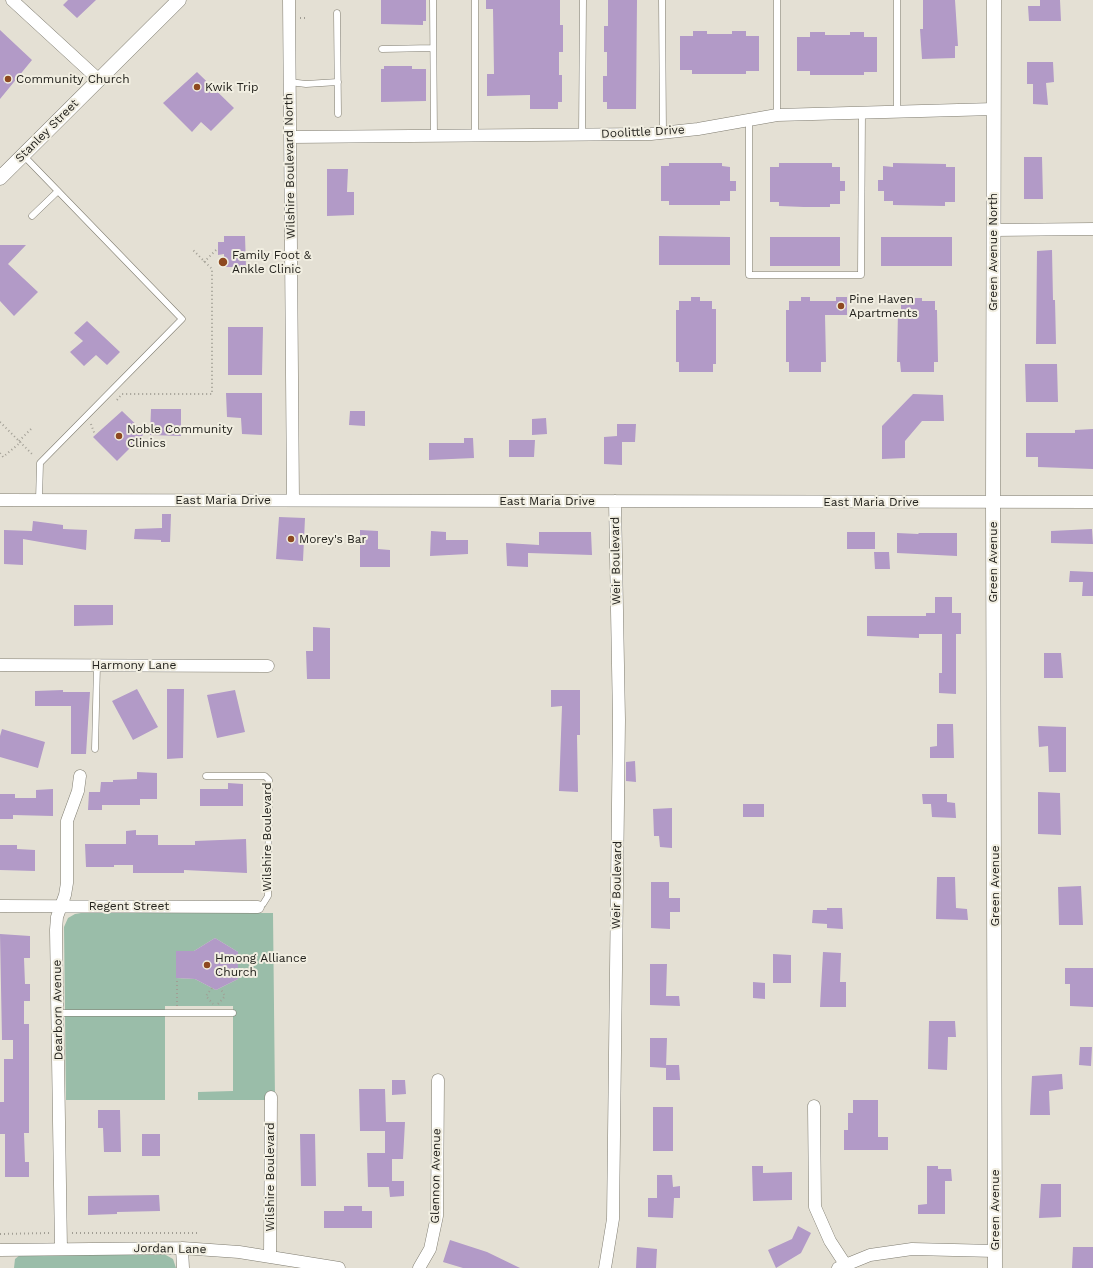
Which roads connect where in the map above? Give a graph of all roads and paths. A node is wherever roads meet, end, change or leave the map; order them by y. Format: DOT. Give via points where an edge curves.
graph roads {
  1 [pos="12,0"];
  2 [pos="179,0"];
  3 [pos="289,0"];
  4 [pos="433,0"];
  5 [pos="474,0"];
  6 [pos="583,0"];
  7 [pos="662,0"];
  8 [pos="777,0"];
  9 [pos="896,0"];
  10 [pos="994,0"];
  11 [pos="337,13"];
  12 [pos="433,48"];
  13 [pos="382,49"];
  14 [pos="98,79"];
  15 [pos="289,82"];
  16 [pos="338,82"];
  17 [pos="994,109"];
  18 [pos="862,112"];
  19 [pos="897,112"];
  20 [pos="338,114"];
  21 [pos="777,115"];
  22 [pos="749,119"];
  23 [pos="663,133"];
  24 [pos="582,135"];
  25 [pos="475,136"];
  26 [pos="291,137"];
  27 [pos="434,137"];
  28 [pos="23,154"];
  29 [pos="0,178"];
  30 [pos="58,191"];
  31 [pos="32,216"];
  32 [pos="1093,229"];
  33 [pos="993,230"];
  34 [pos="218,248"];
  35 [pos="193,250"];
  36 [pos="204,262"];
  37 [pos="112,404"];
  38 [pos="0,422"];
  39 [pos="32,429"];
  40 [pos="86,429"];
  41 [pos="95,435"];
  42 [pos="20,442"];
  43 [pos="0,454"];
  44 [pos="32,454"];
  45 [pos="0,500"];
  46 [pos="39,500"];
  47 [pos="293,500"];
  48 [pos="615,501"];
  49 [pos="1093,502"];
  50 [pos="993,503"];
  51 [pos="0,665"];
  52 [pos="97,665"];
  53 [pos="268,666"];
  54 [pos="96,749"];
  55 [pos="80,776"];
  56 [pos="206,776"];
  57 [pos="0,906"];
  58 [pos="61,906"];
  59 [pos="258,907"];
  60 [pos="177,978"];
  61 [pos="212,988"];
  62 [pos="220,988"];
  63 [pos="58,1013"];
  64 [pos="177,1013"];
  65 [pos="233,1013"];
  66 [pos="438,1080"];
  67 [pos="271,1097"];
  68 [pos="814,1106"];
  69 [pos="61,1233"];
  70 [pos="199,1233"];
  71 [pos="0,1234"];
  72 [pos="182,1248"];
  73 [pos="62,1249"];
  74 [pos="0,1250"];
  75 [pos="995,1251"];
  76 [pos="270,1256"];
  77 [pos="841,1266"];
  78 [pos="183,1268"];
  79 [pos="339,1268"];
  80 [pos="419,1268"];
  81 [pos="605,1268"];
  82 [pos="995,1268"];
  1 -- 14 [label="street"];
  2 -- 14 [label="street, Stanley Street"];
  3 -- 15 [label="street, Wilshire Boulevard North"];
  4 -- 12 [label="lane"];
  5 -- 25 [label="lane"];
  6 -- 24 [label="lane"];
  7 -- 23 [label="lane"];
  8 -- 21 [label="lane"];
  9 -- 19 [label="lane"];
  10 -- 17 [label="street, Green Avenue North"];
  11 -- 16 [label="lane"];
  12 -- 13 [label="lane"];
  12 -- 27 [label="lane"];
  14 -- 28 [label="street, Stanley Street"];
  15 -- 16 [label="lane"];
  15 -- 26 [label="street, Wilshire Boulevard North"];
  16 -- 20 [label="lane"];
  17 -- 19 [label="street, Doolittle Drive"];
  17 -- 33 [label="street, Green Avenue North"];
  18 -- 19 [label="street, Doolittle Drive"];
  18 -- 21 [label="street, Doolittle Drive"];
  18 -- 22 [label="lane" via="861,275 749,275"];
  21 -- 22 [label="street, Doolittle Drive"];
  22 -- 23 [label="street, Doolittle Drive"];
  23 -- 24 [label="street, Doolittle Drive"];
  24 -- 25 [label="street, Doolittle Drive"];
  25 -- 27 [label="street, Doolittle Drive"];
  26 -- 27 [label="street, Doolittle Drive"];
  26 -- 47 [label="street, Wilshire Boulevard North"];
  28 -- 29 [label="street, Stanley Street"];
  28 -- 30 [label="lane"];
  30 -- 31 [label="lane"];
  30 -- 46 [label="lane" via="182,319 40,463"];
  32 -- 33 [label="street"];
  33 -- 50 [label="street, Green Avenue North"];
  34 -- 36 [label="path"];
  35 -- 36 [label="path"];
  36 -- 37 [label="path" via="212,269 212,394 122,394"];
  38 -- 42 [label="path"];
  39 -- 42 [label="path"];
  40 -- 41 [label="path" via="92,424"];
  42 -- 43 [label="path" via="3,457"];
  42 -- 44 [label="path"];
  45 -- 46 [label="street, East Maria Drive"];
  46 -- 47 [label="street, East Maria Drive"];
  47 -- 48 [label="street, East Maria Drive"];
  48 -- 50 [label="street, East Maria Drive"];
  48 -- 81 [label="street, Weir Boulevard" via="619,720 613,1219"];
  49 -- 50 [label="street, East Maria Drive"];
  50 -- 75 [label="street, Green Avenue"];
  51 -- 52 [label="street, Harmony Lane"];
  52 -- 53 [label="street, Harmony Lane"];
  52 -- 54 [label="lane"];
  55 -- 58 [label="street, Dearborn Avenue" via="78,791 67,821 67,883"];
  56 -- 59 [label="lane, Wilshire Boulevard" via="265,776 269,780 268,896"];
  57 -- 58 [label="street, Regent Street"];
  58 -- 59 [label="street, Regent Street"];
  58 -- 63 [label="street, Dearborn Avenue" via="56,930"];
  60 -- 64 [label="path"];
  61 -- 62 [label="path" via="206,996 216,1006 224,996"];
  63 -- 64 [label="lane"];
  63 -- 69 [label="street, Dearborn Avenue"];
  64 -- 65 [label="lane"];
  66 -- 80 [label="street, Glennon Avenue" via="437,1216 430,1249"];
  67 -- 76 [label="street, Wilshire Boulevard"];
  68 -- 77 [label="street" via="815,1207"];
  69 -- 70 [label="path"];
  69 -- 71 [label="path"];
  69 -- 73 [label="street, Dearborn Avenue"];
  72 -- 73 [label="street, Jordan Lane"];
  72 -- 76 [label="street, Jordan Lane"];
  72 -- 78 [label="street"];
  73 -- 74 [label="street, Jordan Lane"];
  75 -- 77 [label="street" via="912,1249 870,1255"];
  75 -- 82 [label="street, Green Avenue"];
  76 -- 79 [label="street, Jordan Lane"];
}
